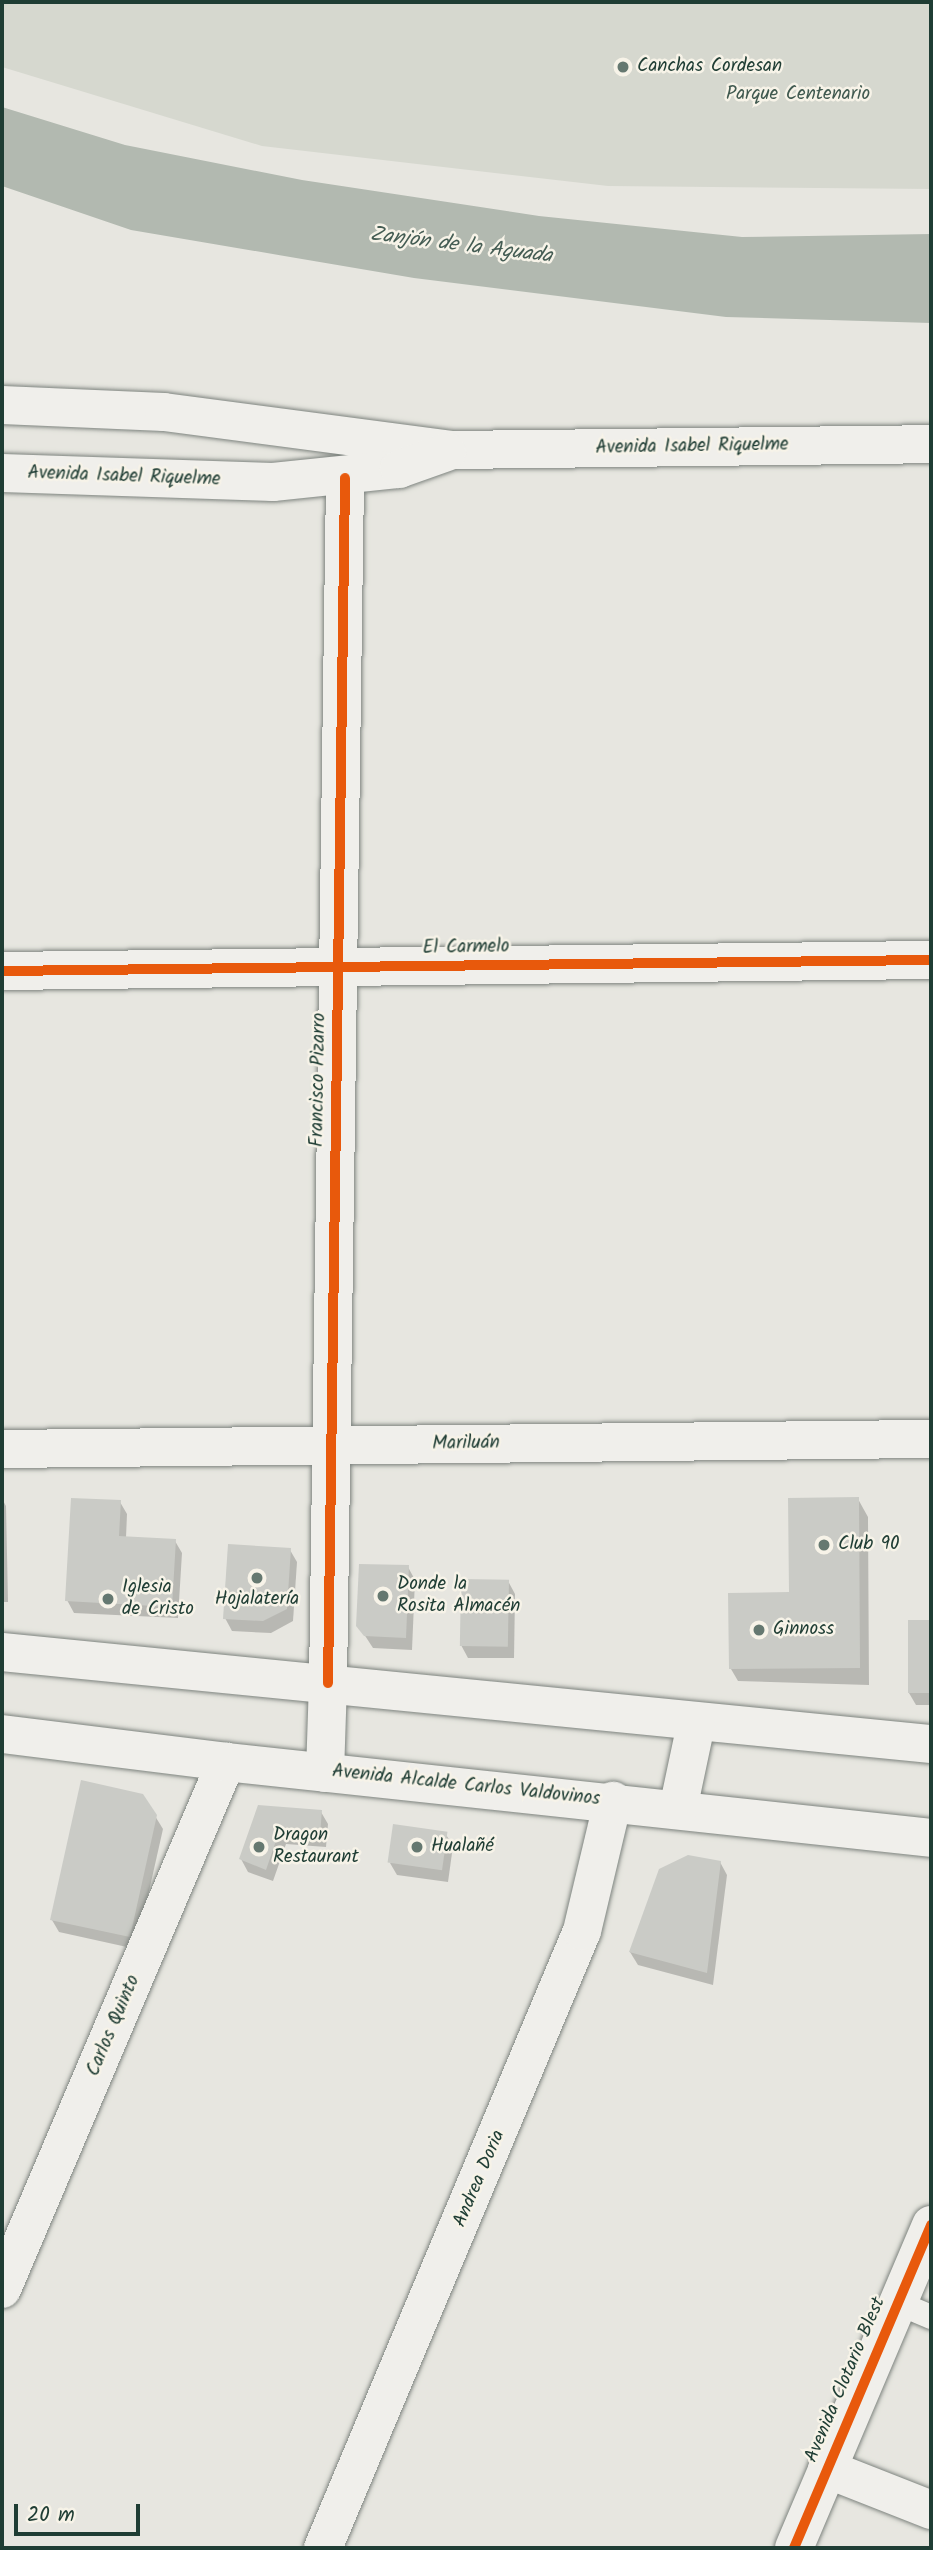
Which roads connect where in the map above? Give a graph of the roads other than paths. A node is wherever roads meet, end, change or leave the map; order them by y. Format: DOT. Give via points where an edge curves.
graph roads {
  1 [pos="2,405"];
  2 [pos="931,444"];
  3 [pos="453,450"];
  4 [pos="2,473"];
  5 [pos="345,478"];
  6 [pos="931,960"];
  7 [pos="338,967"];
  8 [pos="2,971"];
  9 [pos="931,1439"];
  10 [pos="332,1445"];
  11 [pos="2,1449"];
  12 [pos="2,1652"];
  13 [pos="328,1683"];
  14 [pos="696,1724"];
  15 [pos="2,1734"];
  16 [pos="931,1744"];
  17 [pos="226,1762"];
  18 [pos="325,1773"];
  19 [pos="612,1801"];
  20 [pos="678,1809"];
  21 [pos="931,1838"];
  22 [pos="931,2225"];
  23 [pos="2,2289"];
  24 [pos="915,2310"];
  25 [pos="827,2469"];
  26 [pos="931,2510"];
  27 [pos="323,2548"];
  28 [pos="794,2548"];
  1 -- 3 [label="main road, Avenida Isabel Riquelme" via="164,412"];
  2 -- 3 [label="main road, Avenida Isabel Riquelme"];
  3 -- 5 [label="main road, Avenida Isabel Riquelme" via="399,469"];
  4 -- 5 [label="main road, Avenida Isabel Riquelme" via="246,481"];
  5 -- 7 [label="main road, Francisco Pizarro"];
  6 -- 7 [label="main road, El Carmelo"];
  7 -- 8 [label="main road, El Carmelo"];
  7 -- 10 [label="main road, Francisco Pizarro"];
  9 -- 10 [label="main road, Mariluán"];
  10 -- 11 [label="main road, Mariluán"];
  10 -- 13 [label="main road, Francisco Pizarro"];
  12 -- 13 [label="main road"];
  13 -- 14 [label="main road"];
  13 -- 18 [label="main road, Francisco Pizarro"];
  14 -- 16 [label="main road"];
  14 -- 20 [label="main road"];
  15 -- 17 [label="main road, Avenida Alcalde Carlos Valdovinos"];
  17 -- 18 [label="main road, Avenida Alcalde Carlos Valdovinos"];
  17 -- 23 [label="main road, Carlos Quinto"];
  18 -- 19 [label="main road, Avenida Alcalde Carlos Valdovinos"];
  19 -- 20 [label="main road, Avenida Alcalde Carlos Valdovinos"];
  19 -- 27 [label="main road, Andrea Doria" via="582,1931"];
  20 -- 21 [label="main road, Avenida Alcalde Carlos Valdovinos"];
  22 -- 24 [label="main road, Avenida Clotario Blest"];
  24 -- 25 [label="main road, Avenida Clotario Blest"];
  25 -- 26 [label="main road"];
  25 -- 28 [label="main road, Avenida Clotario Blest"];
}
